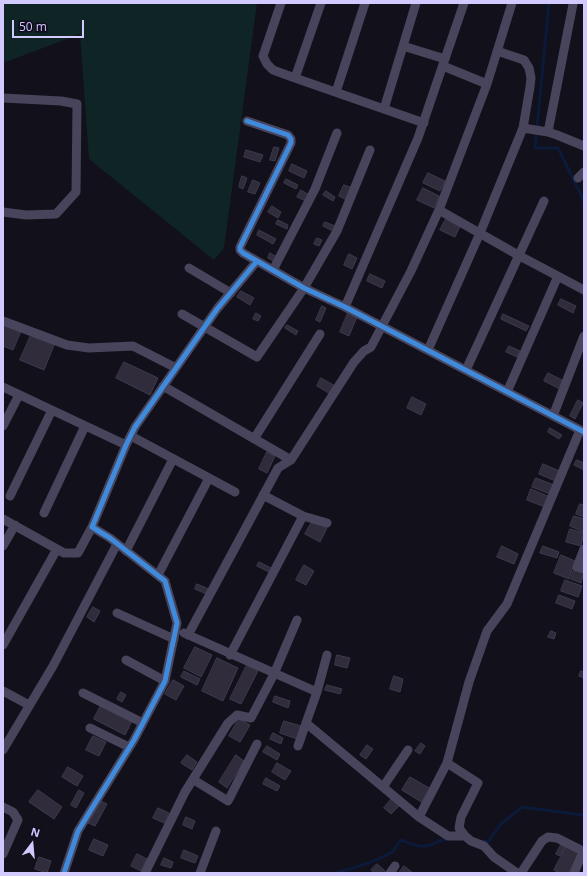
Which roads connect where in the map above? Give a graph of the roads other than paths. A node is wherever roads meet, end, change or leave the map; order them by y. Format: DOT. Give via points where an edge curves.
graph roads {
  1 [pos="281,3"];
  2 [pos="321,3"];
  3 [pos="366,3"];
  4 [pos="416,3"];
  5 [pos="464,3"];
  6 [pos="512,3"];
  7 [pos="573,4"];
  8 [pos="403,46"];
  9 [pos="497,51"];
  10 [pos="444,62"];
  11 [pos="295,78"];
  12 [pos="487,84"];
  13 [pos="336,92"];
  14 [pos="3,98"];
  15 [pos="384,109"];
  16 [pos="247,121"];
  17 [pos="424,123"];
  18 [pos="536,130"];
  19 [pos="337,133"];
  20 [pos="584,146"];
  21 [pos="370,150"];
  22 [pos="544,200"];
  23 [pos="439,210"];
  24 [pos="3,212"];
  25 [pos="480,233"];
  26 [pos="518,255"];
  27 [pos="257,262"];
  28 [pos="189,268"];
  29 [pos="273,270"];
  30 [pos="558,276"];
  31 [pos="304,288"];
  32 [pos="584,290"];
  33 [pos="231,293"];
  34 [pos="345,307"];
  35 [pos="182,314"];
  36 [pos="3,321"];
  37 [pos="205,327"];
  38 [pos="382,327"];
  39 [pos="320,334"];
  40 [pos="584,336"];
  41 [pos="428,350"];
  42 [pos="176,368"];
  43 [pos="466,370"];
  44 [pos="163,386"];
  45 [pos="3,387"];
  46 [pos="507,392"];
  47 [pos="19,394"];
  48 [pos="52,410"];
  49 [pos="553,416"];
  50 [pos="3,426"];
  51 [pos="85,426"];
  52 [pos="582,431"];
  53 [pos="131,436"];
  54 [pos="254,439"];
  55 [pos="126,445"];
  56 [pos="173,459"];
  57 [pos="291,460"];
  58 [pos="209,478"];
  59 [pos="235,492"];
  60 [pos="263,495"];
  61 [pos="10,496"];
  62 [pos="44,513"];
  63 [pos="303,516"];
  64 [pos="3,518"];
  65 [pos="327,523"];
  66 [pos="15,525"];
  67 [pos="92,527"];
  68 [pos="117,544"];
  69 [pos="3,546"];
  70 [pos="57,549"];
  71 [pos="584,549"];
  72 [pos="126,551"];
  73 [pos="584,569"];
  74 [pos="158,576"];
  75 [pos="117,613"];
  76 [pos="297,620"];
  77 [pos="175,635"];
  78 [pos="188,635"];
  79 [pos="3,645"];
  80 [pos="230,655"];
  81 [pos="327,655"];
  82 [pos="126,660"];
  83 [pos="274,674"];
  84 [pos="165,680"];
  85 [pos="3,692"];
  86 [pos="317,692"];
  87 [pos="83,693"];
  88 [pos="30,705"];
  89 [pos="143,723"];
  90 [pos="306,723"];
  91 [pos="90,728"];
  92 [pos="258,744"];
  93 [pos="298,746"];
  94 [pos="130,747"];
  95 [pos="3,750"];
  96 [pos="408,750"];
  97 [pos="447,763"];
  98 [pos="194,780"];
  99 [pos="383,787"];
  100 [pos="3,807"];
  101 [pos="419,817"];
  102 [pos="216,831"];
  103 [pos="465,836"];
  104 [pos="3,854"];
  105 [pos="64,873"];
  106 [pos="145,873"];
  107 [pos="200,873"];
  108 [pos="517,873"];
  109 [pos="521,873"];
  110 [pos="574,873"];
  1 -- 11 [label="street" via="263,56 274,70"];
  2 -- 11 [label="street"];
  3 -- 13 [label="street"];
  4 -- 8 [label="street"];
  5 -- 10 [label="street"];
  6 -- 9 [label="street"];
  7 -- 18 [label="street"];
  8 -- 10 [label="street"];
  8 -- 15 [label="street"];
  9 -- 12 [label="street"];
  9 -- 18 [label="street" via="524,60 529,68"];
  10 -- 12 [label="street"];
  10 -- 17 [label="street"];
  11 -- 13 [label="street"];
  12 -- 23 [label="street"];
  13 -- 15 [label="street"];
  14 -- 24 [label="street" via="77,104 76,192 56,214 26,215"];
  15 -- 17 [label="street"];
  16 -- 27 [label="street" via="288,135 291,139 240,247 243,253"];
  17 -- 34 [label="street"];
  18 -- 20 [label="street"];
  18 -- 25 [label="street"];
  19 -- 29 [label="street" via="315,189"];
  21 -- 31 [label="street" via="337,231"];
  22 -- 26 [label="street"];
  23 -- 25 [label="street"];
  23 -- 38 [label="street"];
  25 -- 26 [label="street"];
  25 -- 41 [label="street"];
  26 -- 30 [label="street"];
  26 -- 43 [label="street"];
  27 -- 29 [label="street"];
  27 -- 33 [label="street"];
  28 -- 33 [label="street"];
  29 -- 31 [label="street"];
  30 -- 32 [label="street"];
  30 -- 46 [label="street"];
  31 -- 34 [label="street"];
  31 -- 37 [label="street" via="257,357"];
  33 -- 37 [label="street"];
  34 -- 38 [label="street"];
  35 -- 37 [label="street"];
  36 -- 42 [label="street" via="67,345 89,348 133,346"];
  37 -- 42 [label="street"];
  38 -- 41 [label="street"];
  38 -- 57 [label="street" via="371,347 354,362"];
  39 -- 54 [label="street"];
  40 -- 49 [label="street"];
  41 -- 43 [label="street"];
  42 -- 44 [label="street"];
  43 -- 46 [label="street"];
  44 -- 53 [label="street"];
  44 -- 54 [label="street"];
  45 -- 47 [label="street"];
  46 -- 49 [label="street"];
  47 -- 48 [label="street"];
  47 -- 50 [label="street"];
  48 -- 51 [label="street"];
  48 -- 61 [label="street"];
  49 -- 52 [label="street"];
  51 -- 55 [label="street"];
  51 -- 62 [label="street"];
  52 -- 97 [label="street" via="507,604 487,631 469,682"];
  53 -- 55 [label="street"];
  53 -- 56 [label="street"];
  54 -- 57 [label="street"];
  55 -- 67 [label="street"];
  56 -- 58 [label="street"];
  56 -- 72 [label="street"];
  57 -- 60 [label="street" via="278,468"];
  58 -- 59 [label="street"];
  58 -- 74 [label="street"];
  60 -- 63 [label="street"];
  60 -- 78 [label="street"];
  63 -- 65 [label="street"];
  63 -- 80 [label="street"];
  64 -- 66 [label="street"];
  66 -- 69 [label="street"];
  66 -- 70 [label="street"];
  67 -- 68 [label="street"];
  67 -- 70 [label="street" via="78,554 64,553"];
  68 -- 72 [label="street"];
  68 -- 88 [label="street"];
  70 -- 79 [label="street"];
  71 -- 73 [label="street" via="577,567"];
  72 -- 74 [label="street"];
  74 -- 77 [label="street" via="165,581 177,623"];
  75 -- 77 [label="street"];
  76 -- 83 [label="street"];
  77 -- 78 [label="street"];
  77 -- 84 [label="street"];
  78 -- 80 [label="street"];
  80 -- 83 [label="street"];
  81 -- 86 [label="street"];
  82 -- 84 [label="street"];
  83 -- 86 [label="street"];
  83 -- 98 [label="street" via="251,718 237,715 228,723"];
  84 -- 89 [label="street"];
  85 -- 88 [label="street"];
  86 -- 90 [label="street"];
  87 -- 89 [label="street"];
  88 -- 95 [label="street"];
  89 -- 94 [label="street"];
  90 -- 93 [label="street"];
  90 -- 99 [label="street"];
  91 -- 94 [label="street"];
  92 -- 98 [label="street" via="228,801"];
  94 -- 105 [label="street" via="78,831"];
  96 -- 99 [label="street"];
  97 -- 101 [label="street"];
  97 -- 103 [label="street" via="478,783 461,816 459,828"];
  98 -- 106 [label="street" via="185,792"];
  99 -- 101 [label="street"];
  100 -- 104 [label="street" via="13,812 18,820"];
  101 -- 103 [label="street" via="448,836"];
  102 -- 107 [label="street"];
  103 -- 108 [label="street" via="484,846 494,857"];
  109 -- 110 [label="street" via="542,840 548,837 557,838 583,852"];
}
